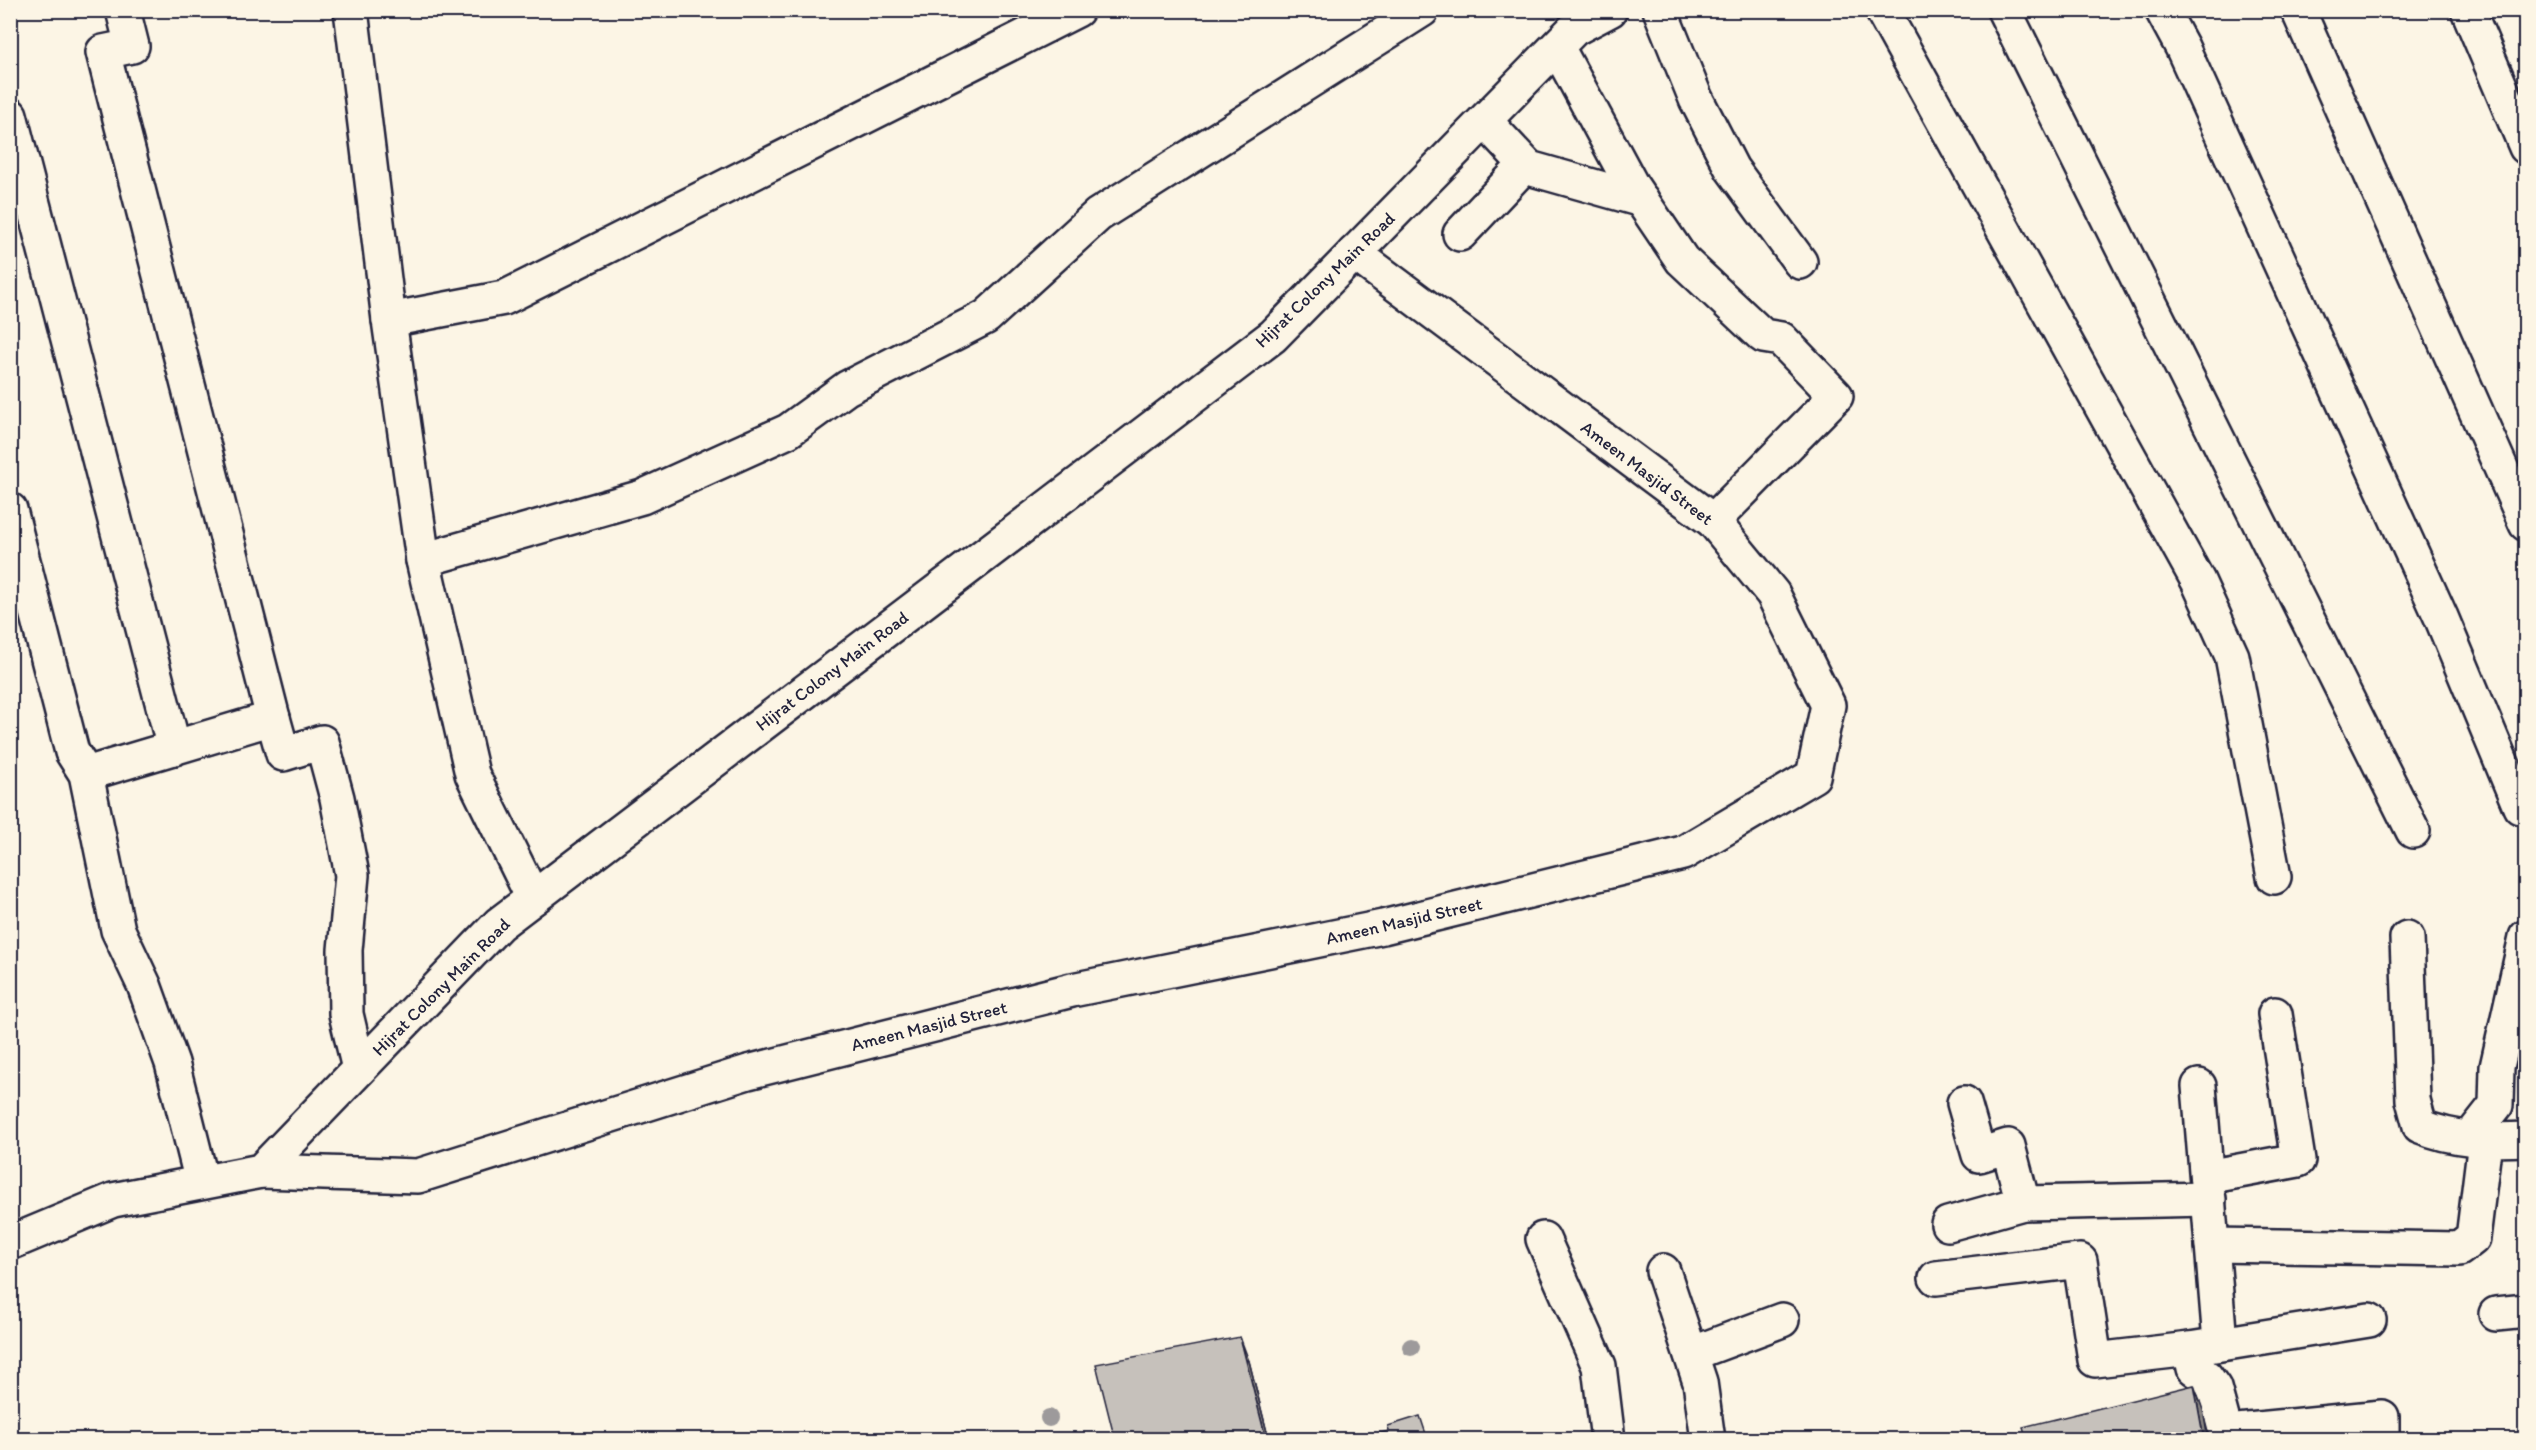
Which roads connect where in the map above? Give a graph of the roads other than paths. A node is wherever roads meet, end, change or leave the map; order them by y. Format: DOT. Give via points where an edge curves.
graph roads {
  1 [pos="123,10"];
  2 [pos="351,10"];
  3 [pos="1077,10"];
  4 [pos="1422,10"];
  5 [pos="1610,10"];
  6 [pos="1660,10"];
  7 [pos="1882,10"];
  8 [pos="2004,10"];
  9 [pos="2162,10"];
  10 [pos="2298,10"];
  11 [pos="2468,10"];
  12 [pos="1557,47"];
  13 [pos="10,115"];
  14 [pos="1485,120"];
  15 [pos="2526,147"];
  16 [pos="1525,165"];
  17 [pos="1642,200"];
  18 [pos="1460,234"];
  19 [pos="1354,253"];
  20 [pos="1800,262"];
  21 [pos="389,320"];
  22 [pos="10,510"];
  23 [pos="1713,521"];
  24 [pos="2526,524"];
  25 [pos="423,560"];
  26 [pos="273,718"];
  27 [pos="174,748"];
  28 [pos="86,774"];
  29 [pos="2520,807"];
  30 [pos="2413,831"];
  31 [pos="2274,877"];
  32 [pos="533,898"];
  33 [pos="2526,937"];
  34 [pos="2407,938"];
  35 [pos="2275,1014"];
  36 [pos="359,1069"];
  37 [pos="2199,1086"];
  38 [pos="1964,1103"];
  39 [pos="2477,1139"];
  40 [pos="2526,1139"];
  41 [pos="261,1171"];
  42 [pos="202,1182"];
  43 [pos="2208,1188"];
  44 [pos="2023,1203"];
  45 [pos="1948,1224"];
  46 [pos="1542,1239"];
  47 [pos="10,1244"];
  48 [pos="2212,1245"];
  49 [pos="1663,1271"];
  50 [pos="1936,1278"];
  51 [pos="1782,1320"];
  52 [pos="2369,1320"];
  53 [pos="2205,1346"];
  54 [pos="1691,1354"];
  55 [pos="2227,1436"];
  56 [pos="2382,1436"];
  57 [pos="1608,1440"];
  58 [pos="1708,1440"];
  1 -- 26 [label="street" via="132,46 103,52"];
  2 -- 21 [label="street"];
  3 -- 21 [label="street" via="504,298"];
  4 -- 25 [label="street" via="1098,215 986,316 847,388 788,430 642,497"];
  5 -- 12 [label="street, Hijrat Colony Main Road" via="1574,29"];
  6 -- 20 [label="street" via="1696,99 1732,169"];
  7 -- 31 [label="street" via="2198,581 2232,656"];
  8 -- 30 [label="street"];
  9 -- 29 [label="street" via="2436,606"];
  10 -- 24 [label="street"];
  11 -- 15 [label="street"];
  12 -- 14 [label="street, Hijrat Colony Main Road"];
  12 -- 17 [label="street"];
  13 -- 27 [label="street"];
  14 -- 16 [label="street"];
  14 -- 19 [label="street, Hijrat Colony Main Road"];
  16 -- 17 [label="street"];
  16 -- 18 [label="street"];
  17 -- 23 [label="street" via="1682,260 1762,336 1781,339 1836,396"];
  19 -- 23 [label="street, Ameen Masjid Street"];
  19 -- 32 [label="street, Hijrat Colony Main Road" via="1272,336"];
  21 -- 25 [label="street"];
  22 -- 28 [label="street" via="72,752"];
  23 -- 41 [label="street, Ameen Masjid Street" via="1773,594 1828,705 1813,776 1683,853 1383,927 1072,990 748,1072 418,1176"];
  25 -- 32 [label="street" via="472,774"];
  26 -- 27 [label="street"];
  26 -- 36 [label="street" via="283,754 322,742 337,798 352,875 345,950 346,1014"];
  27 -- 28 [label="street"];
  28 -- 42 [label="street" via="118,930 144,985 172,1063"];
  32 -- 36 [label="street, Hijrat Colony Main Road" via="499,924"];
  33 -- 39 [label="street" via="2497,1067 2496,1105"];
  34 -- 39 [label="street" via="2413,1100 2420,1126 2441,1134"];
  35 -- 43 [label="street" via="2298,1160"];
  36 -- 41 [label="street, Hijrat Colony Main Road"];
  37 -- 43 [label="street"];
  38 -- 44 [label="street" via="1979,1155 2008,1146"];
  39 -- 40 [label="street"];
  39 -- 48 [label="street" via="2473,1238 2459,1250"];
  41 -- 42 [label="street"];
  42 -- 47 [label="street" via="113,1200"];
  43 -- 44 [label="street"];
  43 -- 48 [label="street"];
  44 -- 45 [label="street"];
  46 -- 57 [label="street" via="1599,1366"];
  48 -- 53 [label="street"];
  49 -- 54 [label="street"];
  50 -- 53 [label="street" via="2080,1261 2095,1360"];
  51 -- 54 [label="street"];
  52 -- 53 [label="street"];
  53 -- 55 [label="street" via="2194,1368 2214,1388"];
  54 -- 58 [label="street" via="1700,1382"];
  55 -- 56 [label="street" via="2382,1417"];
}
